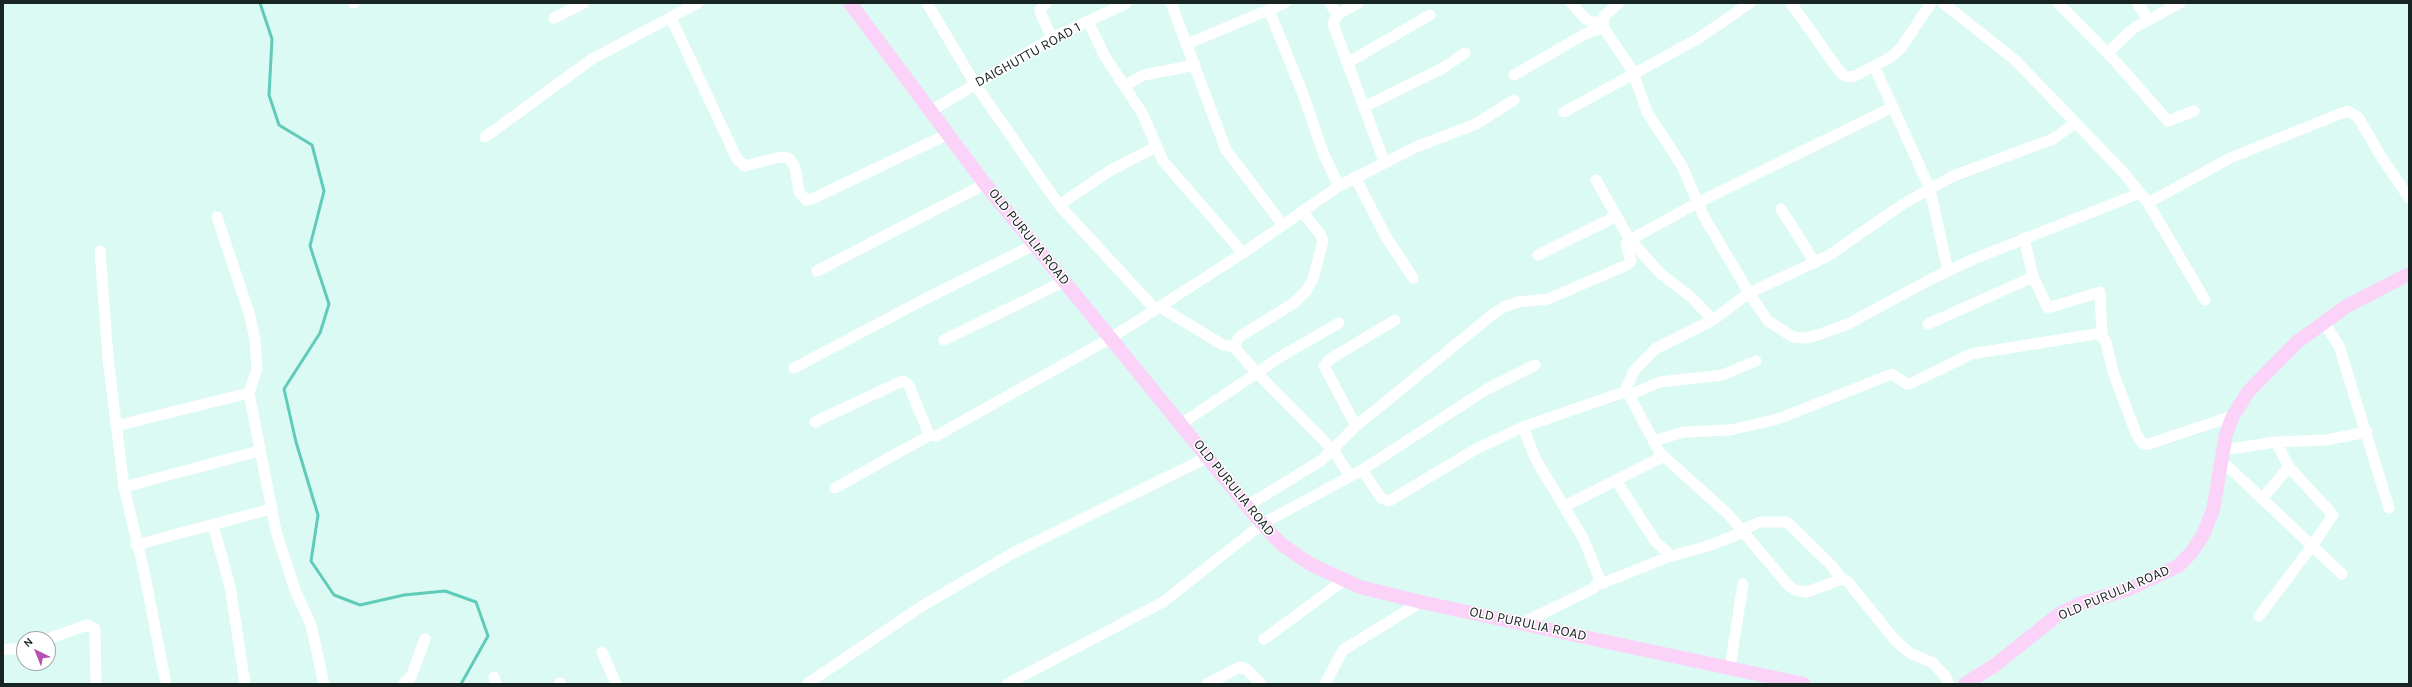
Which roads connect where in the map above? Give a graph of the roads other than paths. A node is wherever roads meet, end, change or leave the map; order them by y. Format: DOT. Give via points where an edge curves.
graph roads {
  1 [pos="584,3"];
  2 [pos="698,3"];
  3 [pos="850,3"];
  4 [pos="927,3"];
  5 [pos="1046,3"];
  6 [pos="1127,3"];
  7 [pos="1171,3"];
  8 [pos="1285,3"];
  9 [pos="1330,3"];
  10 [pos="1358,3"];
  11 [pos="1571,3"];
  12 [pos="1619,3"];
  13 [pos="1750,3"];
  14 [pos="1791,3"];
  15 [pos="1930,3"];
  16 [pos="1943,3"];
  17 [pos="2058,3"];
  18 [pos="2137,3"];
  19 [pos="2178,3"];
  20 [pos="1269,10"];
  21 [pos="1337,15"];
  22 [pos="1430,15"];
  23 [pos="554,18"];
  24 [pos="671,18"];
  25 [pos="2149,20"];
  26 [pos="1088,21"];
  27 [pos="1603,25"];
  28 [pos="1052,38"];
  29 [pos="1187,44"];
  30 [pos="2107,53"];
  31 [pos="1465,54"];
  32 [pos="1347,63"];
  33 [pos="1195,65"];
  34 [pos="1874,66"];
  35 [pos="1514,75"];
  36 [pos="1633,76"];
  37 [pos="975,84"];
  38 [pos="1124,86"];
  39 [pos="1514,100"];
  40 [pos="1364,107"];
  41 [pos="1893,107"];
  42 [pos="931,111"];
  43 [pos="2194,111"];
  44 [pos="1564,112"];
  45 [pos="2075,124"];
  46 [pos="948,134"];
  47 [pos="485,137"];
  48 [pos="1156,147"];
  49 [pos="1384,161"];
  50 [pos="1356,177"];
  51 [pos="1596,180"];
  52 [pos="985,184"];
  53 [pos="1339,186"];
  54 [pos="1930,189"];
  55 [pos="2140,193"];
  56 [pos="2409,198"];
  57 [pos="1697,203"];
  58 [pos="2148,203"];
  59 [pos="1059,205"];
  60 [pos="1781,209"];
  61 [pos="1302,211"];
  62 [pos="217,217"];
  63 [pos="1615,217"];
  64 [pos="1284,225"];
  65 [pos="2024,238"];
  66 [pos="1630,240"];
  67 [pos="1034,245"];
  68 [pos="100,251"];
  69 [pos="1242,254"];
  70 [pos="1538,255"];
  71 [pos="1815,263"];
  72 [pos="817,271"];
  73 [pos="1948,271"];
  74 [pos="2409,274"];
  75 [pos="2033,277"];
  76 [pos="1413,278"];
  77 [pos="1065,282"];
  78 [pos="1749,294"];
  79 [pos="2205,300"];
  80 [pos="1155,309"];
  81 [pos="2329,319"];
  82 [pos="1395,320"];
  83 [pos="1713,320"];
  84 [pos="1339,323"];
  85 [pos="1928,324"];
  86 [pos="2102,336"];
  87 [pos="1111,338"];
  88 [pos="944,340"];
  89 [pos="1234,347"];
  90 [pos="1756,361"];
  91 [pos="1535,365"];
  92 [pos="794,368"];
  93 [pos="1257,374"];
  94 [pos="249,393"];
  95 [pos="1628,393"];
  96 [pos="2232,416"];
  97 [pos="815,422"];
  98 [pos="1181,424"];
  99 [pos="116,426"];
  100 [pos="1356,426"];
  101 [pos="1523,427"];
  102 [pos="2367,432"];
  103 [pos="930,435"];
  104 [pos="1653,441"];
  105 [pos="2276,442"];
  106 [pos="1333,450"];
  107 [pos="259,451"];
  108 [pos="2222,455"];
  109 [pos="1664,456"];
  110 [pos="1208,458"];
  111 [pos="2289,467"];
  112 [pos="1362,470"];
  113 [pos="1350,476"];
  114 [pos="1616,480"];
  115 [pos="124,487"];
  116 [pos="835,488"];
  117 [pos="2262,499"];
  118 [pos="1247,506"];
  119 [pos="1565,506"];
  120 [pos="2389,508"];
  121 [pos="271,509"];
  122 [pos="1262,524"];
  123 [pos="213,525"];
  124 [pos="1743,531"];
  125 [pos="136,546"];
  126 [pos="2312,546"];
  127 [pos="1671,556"];
  128 [pos="2342,574"];
  129 [pos="1842,579"];
  130 [pos="1343,581"];
  131 [pos="1598,584"];
  132 [pos="1743,584"];
  133 [pos="1421,602"];
  134 [pos="2259,616"];
  135 [pos="1523,623"];
  136 [pos="56,636"];
  137 [pos="425,639"];
  138 [pos="1264,639"];
  139 [pos="16,649"];
  140 [pos="3,650"];
  141 [pos="602,652"];
  142 [pos="1730,667"];
  143 [pos="1761,679"];
  144 [pos="96,684"];
  145 [pos="166,684"];
  146 [pos="244,684"];
  147 [pos="324,684"];
  148 [pos="403,684"];
  149 [pos="616,684"];
  150 [pos="807,684"];
  151 [pos="1007,684"];
  152 [pos="1207,684"];
  153 [pos="1261,684"];
  154 [pos="1325,684"];
  155 [pos="1804,684"];
  156 [pos="1948,684"];
  157 [pos="1965,684"];
  1 -- 23 [label="street"];
  2 -- 24 [label="street"];
  3 -- 42 [label="main road, OLD PURULIA ROAD"];
  4 -- 37 [label="street"];
  5 -- 28 [label="street" via="1041,14"];
  6 -- 26 [label="street, DAIGHUTTU ROAD 1"];
  7 -- 29 [label="street"];
  8 -- 20 [label="street"];
  9 -- 21 [label="street"];
  10 -- 21 [label="street"];
  11 -- 27 [label="street" via="1586,19"];
  12 -- 27 [label="street" via="1604,16"];
  13 -- 36 [label="street" via="1699,38"];
  14 -- 34 [label="street" via="1843,75 1855,76"];
  15 -- 34 [label="street" via="1901,48"];
  16 -- 45 [label="street" via="2015,60"];
  17 -- 30 [label="street"];
  18 -- 25 [label="street"];
  19 -- 25 [label="street"];
  20 -- 29 [label="street"];
  20 -- 53 [label="street" via="1324,155"];
  21 -- 32 [label="street" via="1333,24"];
  22 -- 32 [label="street"];
  24 -- 46 [label="street" via="737,159 745,166 780,157 789,158 794,167 799,192 806,200"];
  24 -- 47 [label="street" via="592,59"];
  25 -- 30 [label="street" via="2134,28"];
  26 -- 28 [label="street, DAIGHUTTU ROAD 1"];
  26 -- 38 [label="street" via="1104,55"];
  27 -- 35 [label="street"];
  27 -- 36 [label="street"];
  28 -- 37 [label="street, DAIGHUTTU ROAD 1"];
  29 -- 33 [label="street"];
  30 -- 43 [label="street" via="2168,121"];
  31 -- 40 [label="street" via="1443,68"];
  32 -- 40 [label="street"];
  33 -- 38 [label="street" via="1144,75"];
  33 -- 64 [label="street" via="1226,150"];
  34 -- 41 [label="street"];
  36 -- 44 [label="street"];
  36 -- 57 [label="street" via="1647,112 1686,172"];
  37 -- 42 [label="street, DAIGHUTTU ROAD 1"];
  37 -- 59 [label="street"];
  38 -- 48 [label="street" via="1142,113"];
  39 -- 49 [label="street" via="1476,124"];
  40 -- 49 [label="street"];
  41 -- 54 [label="street"];
  41 -- 57 [label="street"];
  42 -- 46 [label="main road, OLD PURULIA ROAD"];
  45 -- 54 [label="street" via="2053,139 1973,168"];
  45 -- 55 [label="street" via="2124,173"];
  46 -- 52 [label="main road, OLD PURULIA ROAD"];
  48 -- 59 [label="street" via="1111,170"];
  48 -- 69 [label="street" via="1174,177"];
  49 -- 50 [label="street"];
  50 -- 53 [label="street"];
  50 -- 76 [label="street" via="1385,235"];
  51 -- 63 [label="street"];
  52 -- 67 [label="main road, OLD PURULIA ROAD"];
  52 -- 72 [label="street"];
  53 -- 61 [label="street"];
  54 -- 71 [label="street"];
  54 -- 73 [label="street"];
  55 -- 58 [label="street"];
  55 -- 65 [label="street"];
  56 -- 58 [label="street" via="2358,117 2347,111 2230,158"];
  57 -- 66 [label="street"];
  57 -- 78 [label="street"];
  58 -- 79 [label="street"];
  59 -- 80 [label="street"];
  60 -- 71 [label="street"];
  61 -- 64 [label="street"];
  61 -- 89 [label="street" via="1323,241 1313,279 1294,304 1239,337"];
  62 -- 94 [label="street" via="250,316 255,340 257,369"];
  63 -- 66 [label="street"];
  63 -- 70 [label="street"];
  64 -- 69 [label="street"];
  65 -- 73 [label="street"];
  65 -- 75 [label="street"];
  66 -- 83 [label="street" via="1661,274 1691,297"];
  66 -- 100 [label="street" via="1626,244 1631,261 1627,265 1548,299 1518,302 1504,307"];
  67 -- 77 [label="main road, OLD PURULIA ROAD"];
  67 -- 92 [label="street"];
  68 -- 99 [label="street"];
  69 -- 80 [label="street"];
  71 -- 78 [label="street"];
  73 -- 78 [label="street" via="1848,324 1804,338 1793,337 1768,321"];
  74 -- 81 [label="main road, OLD PURULIA ROAD" via="2348,306"];
  75 -- 85 [label="street"];
  75 -- 86 [label="street" via="2048,308 2100,292"];
  77 -- 87 [label="main road, OLD PURULIA ROAD"];
  77 -- 88 [label="street"];
  78 -- 83 [label="street"];
  80 -- 87 [label="street"];
  80 -- 89 [label="street" via="1160,307 1223,345"];
  81 -- 96 [label="main road, OLD PURULIA ROAD" via="2296,342 2268,369"];
  81 -- 102 [label="street"];
  82 -- 100 [label="street" via="1330,359 1324,366"];
  83 -- 95 [label="street" via="1648,355 1629,380"];
  84 -- 93 [label="street" via="1285,354"];
  86 -- 96 [label="street" via="2136,433 2143,444"];
  86 -- 104 [label="street" via="2082,335 1971,354 1912,383 1907,384 1892,374 1810,407 1747,427 1684,432"];
  87 -- 98 [label="main road, OLD PURULIA ROAD"];
  87 -- 103 [label="street" via="936,436"];
  89 -- 93 [label="street"];
  90 -- 95 [label="street" via="1722,375 1660,382"];
  91 -- 112 [label="street" via="1487,389"];
  93 -- 98 [label="street"];
  93 -- 106 [label="street"];
  94 -- 99 [label="street"];
  94 -- 107 [label="street"];
  95 -- 101 [label="street"];
  95 -- 104 [label="street"];
  96 -- 108 [label="main road, OLD PURULIA ROAD"];
  97 -- 103 [label="street" via="902,381 910,388"];
  98 -- 110 [label="main road, OLD PURULIA ROAD"];
  99 -- 115 [label="street"];
  100 -- 106 [label="street"];
  101 -- 112 [label="street" via="1476,449 1389,501 1381,498"];
  101 -- 119 [label="street" via="1530,448"];
  102 -- 105 [label="street" via="2326,440"];
  102 -- 120 [label="street"];
  103 -- 116 [label="street"];
  104 -- 109 [label="street"];
  105 -- 108 [label="street"];
  105 -- 111 [label="street"];
  106 -- 113 [label="street"];
  106 -- 118 [label="street" via="1306,471"];
  107 -- 115 [label="street"];
  107 -- 121 [label="street"];
  108 -- 117 [label="street"];
  108 -- 157 [label="main road, OLD PURULIA ROAD" via="2213,510 2203,535 2178,566 2129,589 2082,603 2059,614 1995,665"];
  109 -- 114 [label="street"];
  109 -- 124 [label="street" via="1728,514"];
  110 -- 118 [label="main road, OLD PURULIA ROAD"];
  110 -- 150 [label="street" via="1013,553 922,606"];
  111 -- 117 [label="street"];
  111 -- 126 [label="street" via="2333,515"];
  112 -- 113 [label="street"];
  113 -- 122 [label="street"];
  114 -- 119 [label="street"];
  114 -- 127 [label="street" via="1655,542"];
  115 -- 125 [label="street"];
  117 -- 126 [label="street"];
  118 -- 122 [label="main road, OLD PURULIA ROAD"];
  119 -- 131 [label="street" via="1584,540 1599,576"];
  121 -- 123 [label="street"];
  121 -- 147 [label="street" via="284,559 311,626"];
  122 -- 130 [label="main road, OLD PURULIA ROAD" via="1281,544 1310,564"];
  122 -- 151 [label="street" via="1163,602"];
  123 -- 125 [label="street"];
  123 -- 146 [label="street" via="230,586"];
  124 -- 127 [label="street" via="1705,547"];
  124 -- 129 [label="street" via="1760,522 1787,522"];
  124 -- 129 [label="street" via="1795,590 1812,591"];
  125 -- 145 [label="street" via="144,571"];
  126 -- 128 [label="street"];
  126 -- 134 [label="street"];
  127 -- 131 [label="street"];
  129 -- 156 [label="street" via="1848,582 1895,640 1910,653 1933,663 1945,676"];
  130 -- 133 [label="main road, OLD PURULIA ROAD"];
  130 -- 138 [label="street"];
  131 -- 135 [label="street"];
  132 -- 142 [label="street"];
  133 -- 135 [label="main road, OLD PURULIA ROAD"];
  133 -- 154 [label="street" via="1343,650"];
  135 -- 142 [label="main road, OLD PURULIA ROAD"];
  136 -- 144 [label="street" via="87,625 95,629"];
  137 -- 148 [label="street" via="411,677"];
  139 -- 140 [label="street"];
  141 -- 149 [label="street"];
  142 -- 143 [label="main road, OLD PURULIA ROAD"];
  143 -- 155 [label="main road, OLD PURULIA ROAD"];
  152 -- 153 [label="street" via="1240,667 1246,669"];
}
